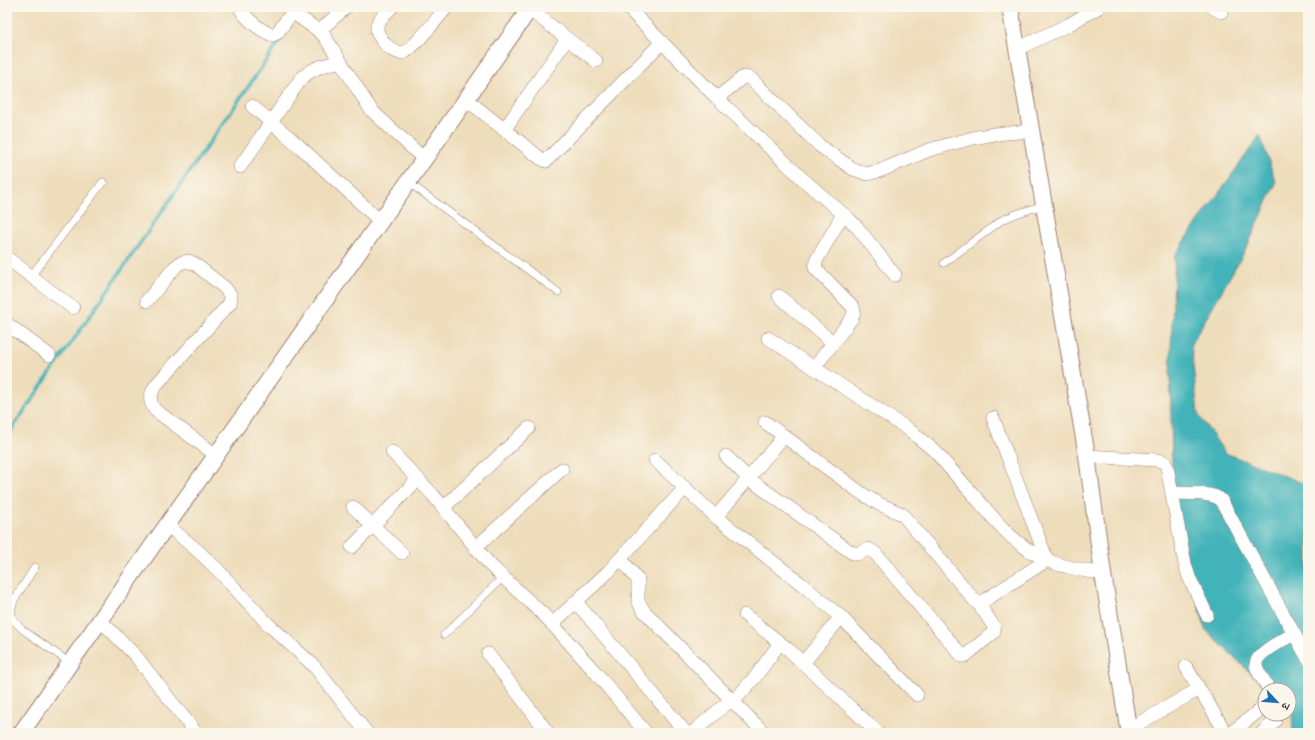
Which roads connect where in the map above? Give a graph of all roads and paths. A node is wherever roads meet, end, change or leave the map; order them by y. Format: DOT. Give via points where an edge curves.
graph roads {
  1 [pos="240,7"];
  2 [pos="346,7"];
  3 [pos="392,7"];
  4 [pos="447,7"];
  5 [pos="627,7"];
  6 [pos="1010,7"];
  7 [pos="1099,7"];
  8 [pos="530,8"];
  9 [pos="297,12"];
  10 [pos="319,31"];
  11 [pos="567,39"];
  12 [pos="662,42"];
  13 [pos="1017,49"];
  14 [pos="340,61"];
  15 [pos="596,61"];
  16 [pos="717,98"];
  17 [pos="466,100"];
  18 [pos="252,106"];
  19 [pos="270,122"];
  20 [pos="504,130"];
  21 [pos="1031,131"];
  22 [pos="424,159"];
  23 [pos="240,167"];
  24 [pos="103,182"];
  25 [pos="408,182"];
  26 [pos="1044,205"];
  27 [pos="843,214"];
  28 [pos="380,221"];
  29 [pos="7,258"];
  30 [pos="944,263"];
  31 [pos="31,276"];
  32 [pos="895,276"];
  33 [pos="558,292"];
  34 [pos="779,296"];
  35 [pos="147,301"];
  36 [pos="72,308"];
  37 [pos="7,324"];
  38 [pos="768,338"];
  39 [pos="833,343"];
  40 [pos="48,355"];
  41 [pos="814,368"];
  42 [pos="993,418"];
  43 [pos="765,422"];
  44 [pos="529,428"];
  45 [pos="784,436"];
  46 [pos="392,452"];
  47 [pos="216,455"];
  48 [pos="726,456"];
  49 [pos="1087,456"];
  50 [pos="656,460"];
  51 [pos="562,468"];
  52 [pos="418,479"];
  53 [pos="749,479"];
  54 [pos="685,488"];
  55 [pos="1172,493"];
  56 [pos="353,507"];
  57 [pos="443,508"];
  58 [pos="716,517"];
  59 [pos="167,525"];
  60 [pos="373,525"];
  61 [pos="352,548"];
  62 [pos="475,548"];
  63 [pos="402,553"];
  64 [pos="620,559"];
  65 [pos="1047,560"];
  66 [pos="35,567"];
  67 [pos="1103,574"];
  68 [pos="503,577"];
  69 [pos="576,602"];
  70 [pos="980,604"];
  71 [pos="745,615"];
  72 [pos="1207,615"];
  73 [pos="840,617"];
  74 [pos="100,620"];
  75 [pos="552,624"];
  76 [pos="1294,634"];
  77 [pos="444,635"];
  78 [pos="780,643"];
  79 [pos="488,654"];
  80 [pos="1308,659"];
  81 [pos="70,663"];
  82 [pos="803,663"];
  83 [pos="1186,667"];
  84 [pos="1265,682"];
  85 [pos="1199,689"];
  86 [pos="917,695"];
  87 [pos="733,700"];
  88 [pos="1257,712"];
  89 [pos="1274,722"];
  90 [pos="1129,731"];
  91 [pos="20,733"];
  92 [pos="196,733"];
  93 [pos="367,733"];
  94 [pos="548,733"];
  95 [pos="646,733"];
  96 [pos="686,733"];
  97 [pos="692,733"];
  98 [pos="764,733"];
  99 [pos="878,733"];
  100 [pos="1226,733"];
  101 [pos="1231,733"];
  102 [pos="1262,733"];
  1 -- 9 [label="street" via="246,18 273,35"];
  2 -- 10 [label="street"];
  3 -- 4 [label="street" via="378,21 376,29 382,40 399,53 412,47"];
  5 -- 12 [label="street"];
  6 -- 13 [label="street"];
  7 -- 13 [label="street"];
  8 -- 11 [label="street"];
  8 -- 17 [label="street"];
  9 -- 10 [label="street"];
  10 -- 14 [label="street"];
  11 -- 15 [label="street"];
  11 -- 20 [label="street"];
  12 -- 16 [label="street"];
  12 -- 20 [label="street" via="548,160 542,159"];
  13 -- 21 [label="street"];
  14 -- 19 [label="street" via="308,72"];
  14 -- 22 [label="street" via="371,110"];
  16 -- 21 [label="street" via="742,78 750,78 820,146 853,169 867,174 929,150 973,138"];
  16 -- 27 [label="street"];
  17 -- 20 [label="street"];
  17 -- 22 [label="street"];
  18 -- 19 [label="street"];
  19 -- 23 [label="street"];
  19 -- 28 [label="street"];
  21 -- 26 [label="street"];
  22 -- 25 [label="street"];
  24 -- 31 [label="lane"];
  25 -- 28 [label="street"];
  25 -- 33 [label="lane"];
  26 -- 30 [label="lane" via="1002,220"];
  26 -- 49 [label="street"];
  27 -- 32 [label="street" via="858,228"];
  27 -- 39 [label="street" via="814,266 854,310 852,318"];
  28 -- 47 [label="street"];
  29 -- 31 [label="street"];
  31 -- 36 [label="street"];
  34 -- 39 [label="street"];
  35 -- 47 [label="street" via="180,262 188,261 225,288 230,296 230,303 150,395 150,403 155,410"];
  37 -- 40 [label="street"];
  38 -- 41 [label="street"];
  39 -- 41 [label="street"];
  41 -- 65 [label="street" via="924,441 1009,536"];
  42 -- 65 [label="street"];
  43 -- 45 [label="street"];
  44 -- 57 [label="street"];
  45 -- 53 [label="street"];
  45 -- 70 [label="street" via="861,493 878,504 902,514 974,601"];
  46 -- 52 [label="street"];
  47 -- 59 [label="street"];
  48 -- 53 [label="street"];
  49 -- 55 [label="street" via="1162,460 1167,467"];
  49 -- 67 [label="street"];
  50 -- 54 [label="street"];
  51 -- 62 [label="street"];
  52 -- 57 [label="street"];
  52 -- 60 [label="street"];
  53 -- 58 [label="street"];
  53 -- 70 [label="street" via="850,552 857,554 868,550 875,553 962,656 994,632 994,627"];
  54 -- 58 [label="street"];
  54 -- 64 [label="street"];
  55 -- 72 [label="street" via="1185,564"];
  55 -- 76 [label="street" via="1210,494 1221,500"];
  56 -- 60 [label="street"];
  57 -- 62 [label="street"];
  58 -- 73 [label="street"];
  59 -- 74 [label="street"];
  59 -- 93 [label="street" via="217,568 267,623 314,666"];
  60 -- 61 [label="street"];
  60 -- 63 [label="street"];
  62 -- 68 [label="street"];
  64 -- 69 [label="street"];
  64 -- 87 [label="street" via="638,580 638,601 643,610"];
  65 -- 67 [label="street"];
  65 -- 70 [label="street"];
  66 -- 81 [label="lane" via="14,600 11,611 13,620"];
  67 -- 90 [label="street"];
  68 -- 75 [label="street"];
  68 -- 77 [label="lane"];
  69 -- 75 [label="street"];
  69 -- 96 [label="street"];
  71 -- 78 [label="street"];
  73 -- 82 [label="street"];
  73 -- 86 [label="street"];
  74 -- 81 [label="street"];
  74 -- 92 [label="street" via="135,655"];
  75 -- 95 [label="street"];
  76 -- 80 [label="street"];
  76 -- 84 [label="street" via="1262,653 1256,660 1257,668"];
  78 -- 82 [label="street"];
  78 -- 87 [label="street" via="756,676"];
  79 -- 94 [label="street"];
  81 -- 91 [label="street"];
  82 -- 99 [label="street"];
  83 -- 85 [label="street"];
  85 -- 90 [label="street"];
  85 -- 100 [label="street"];
  87 -- 97 [label="street"];
  87 -- 98 [label="street"];
  88 -- 101 [label="street"];
  89 -- 102 [label="street"];
}
